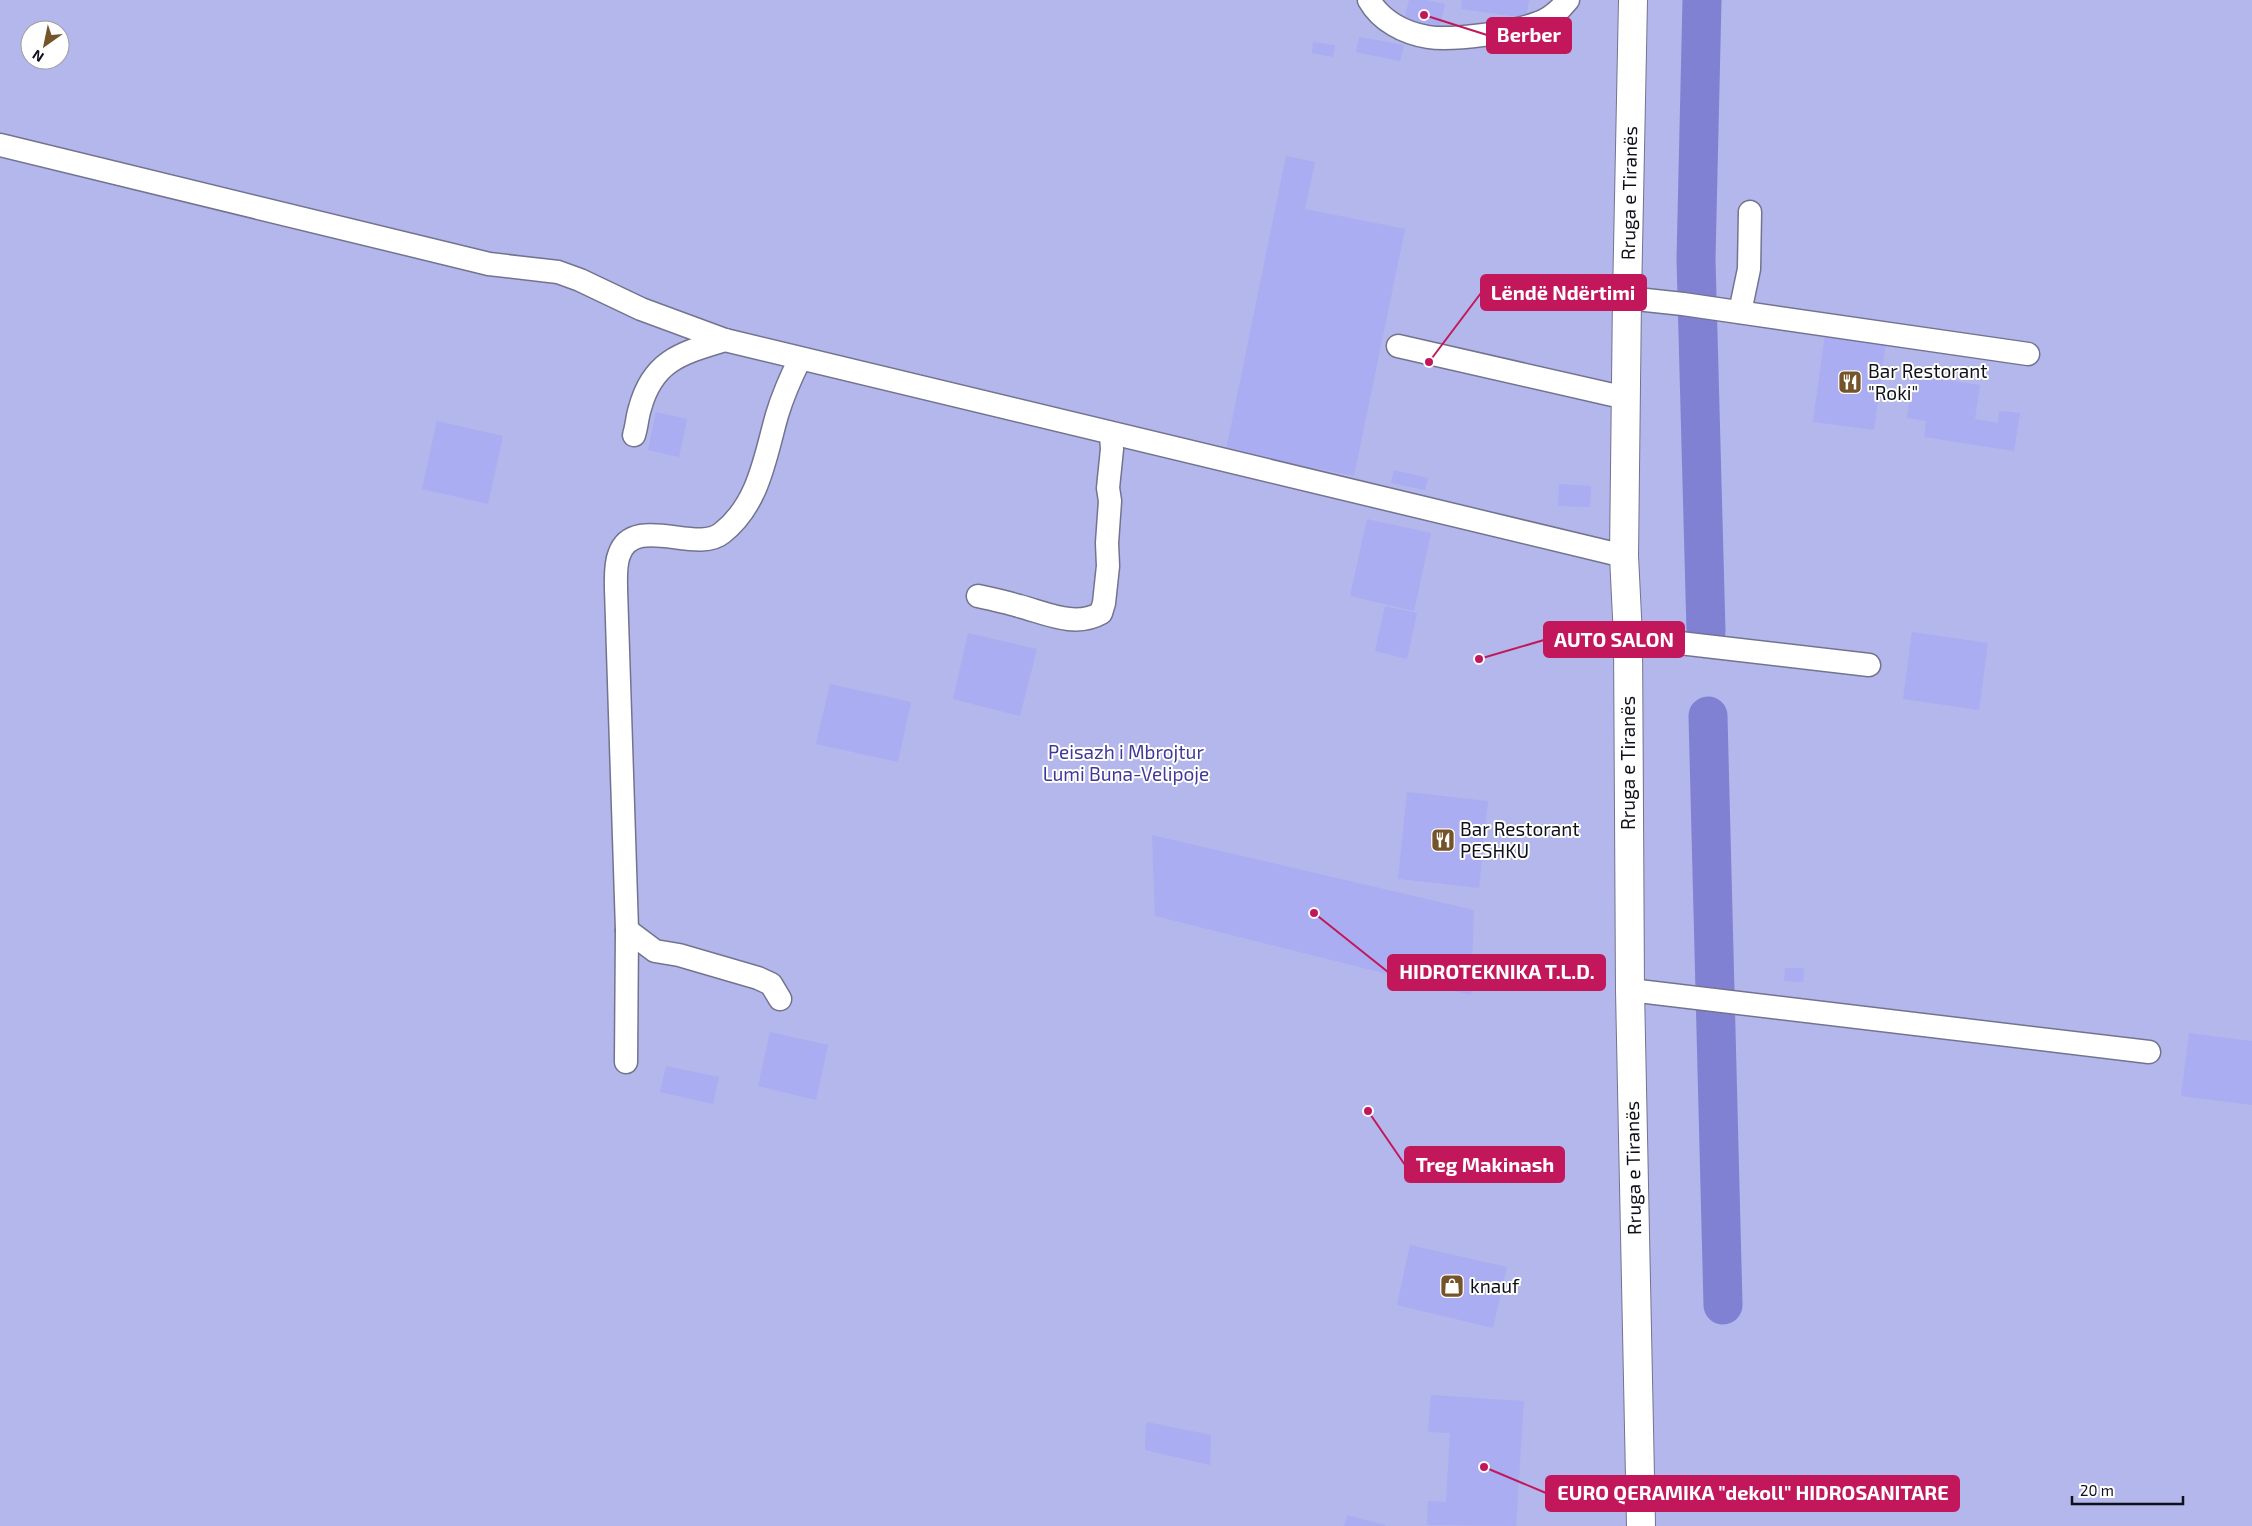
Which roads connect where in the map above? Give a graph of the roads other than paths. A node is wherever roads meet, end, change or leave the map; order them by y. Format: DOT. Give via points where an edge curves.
graph roads {
  1 [pos="1369,0"];
  2 [pos="1568,0"];
  3 [pos="1633,0"];
  4 [pos="0,145"];
  5 [pos="1750,212"];
  6 [pos="1626,298"];
  7 [pos="1736,312"];
  8 [pos="726,340"];
  9 [pos="1398,346"];
  10 [pos="2028,354"];
  11 [pos="800,359"];
  12 [pos="1626,398"];
  13 [pos="1111,434"];
  14 [pos="634,435"];
  15 [pos="1624,556"];
  16 [pos="978,596"];
  17 [pos="1628,637"];
  18 [pos="1869,665"];
  19 [pos="627,930"];
  20 [pos="1630,990"];
  21 [pos="780,999"];
  22 [pos="2148,1052"];
  23 [pos="626,1062"];
  24 [pos="1640,1526"];
  1 -- 2 [label="lane" via="1376,12 1390,23 1429,37 1470,36 1538,23"];
  3 -- 6 [label="main road, Rruga e Tiranës"];
  4 -- 8 [label="lane" via="489,264 558,272 641,309"];
  5 -- 7 [label="lane" via="1749,270"];
  6 -- 7 [label="lane"];
  6 -- 12 [label="main road, Rruga e Tiranës"];
  7 -- 10 [label="lane"];
  8 -- 11 [label="lane"];
  8 -- 14 [label="lane" via="677,356 662,366 654,375 643,401"];
  9 -- 12 [label="lane"];
  11 -- 13 [label="lane"];
  11 -- 19 [label="lane" via="787,385 755,490 733,524 709,539 640,536 631,539 619,555 616,589"];
  12 -- 15 [label="main road, Rruga e Tiranës"];
  13 -- 15 [label="lane"];
  13 -- 16 [label="lane" via="1108,566 1101,613 1092,618 1062,619"];
  15 -- 17 [label="main road, Rruga e Tiranës"];
  17 -- 18 [label="lane"];
  17 -- 20 [label="main road, Rruga e Tiranës"];
  19 -- 21 [label="lane" via="655,951 758,978 770,984"];
  19 -- 23 [label="lane"];
  20 -- 22 [label="lane"];
  20 -- 24 [label="main road, Rruga e Tiranës"];
}
